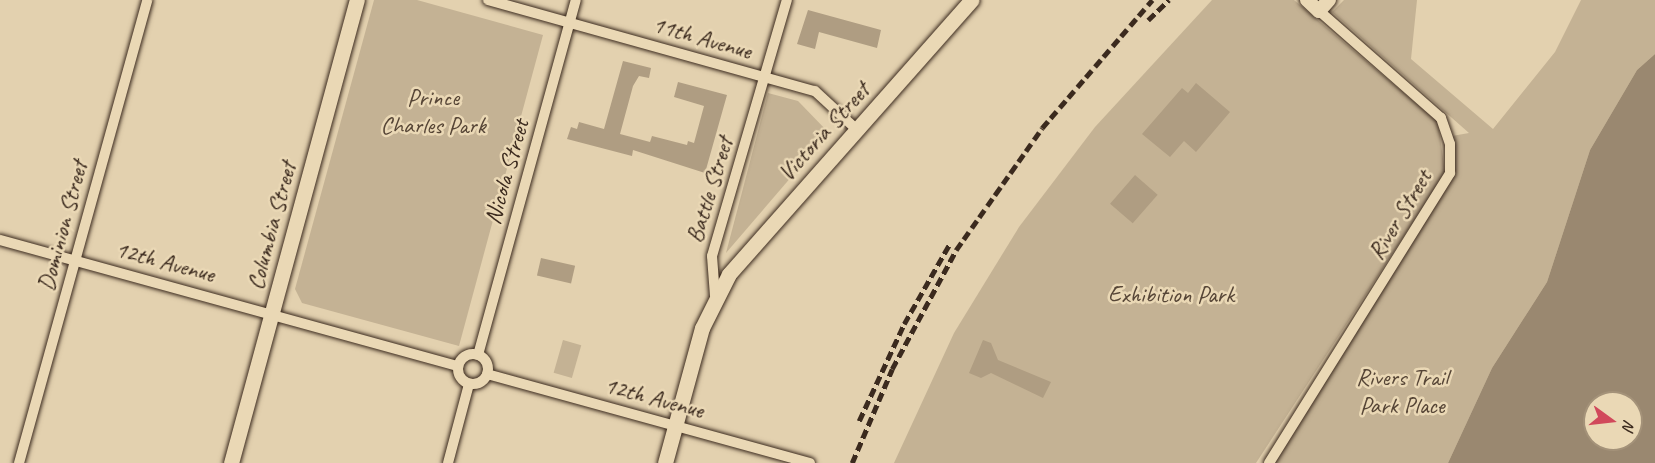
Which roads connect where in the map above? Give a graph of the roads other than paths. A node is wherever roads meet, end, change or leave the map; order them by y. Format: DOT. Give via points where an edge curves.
graph roads {
  1 [pos="147,0"];
  2 [pos="357,0"];
  3 [pos="488,0"];
  4 [pos="576,0"];
  5 [pos="787,0"];
  6 [pos="971,0"];
  7 [pos="1307,0"];
  8 [pos="1324,5"];
  9 [pos="570,22"];
  10 [pos="766,78"];
  11 [pos="856,129"];
  12 [pos="0,240"];
  13 [pos="75,260"];
  14 [pos="715,296"];
  15 [pos="272,314"];
  16 [pos="478,355"];
  17 [pos="458,366"];
  18 [pos="487,374"];
  19 [pos="469,384"];
  20 [pos="675,426"];
  21 [pos="19,463"];
  22 [pos="231,463"];
  23 [pos="448,463"];
  24 [pos="665,463"];
  25 [pos="810,463"];
  26 [pos="1269,463"];
  1 -- 13 [label="street, Dominion Street"];
  2 -- 15 [label="main road, Columbia Street"];
  3 -- 9 [label="street, 11th Avenue"];
  4 -- 9 [label="street, Nicola Street"];
  5 -- 10 [label="street, Battle Street"];
  6 -- 11 [label="main road, Victoria Street"];
  7 -- 8 [label="street"];
  8 -- 26 [label="street, River Street" via="1442,118 1450,144 1450,173"];
  9 -- 10 [label="street, 11th Avenue"];
  9 -- 16 [label="street, Nicola Street"];
  10 -- 11 [label="street, 11th Avenue" via="814,91"];
  10 -- 14 [label="street, Battle Street" via="712,256"];
  11 -- 14 [label="main road, Victoria Street" via="745,254"];
  12 -- 13 [label="street, 12th Avenue"];
  13 -- 15 [label="street, 12th Avenue"];
  13 -- 21 [label="street, Dominion Street"];
  14 -- 20 [label="main road, Battle Street"];
  15 -- 17 [label="street, 12th Avenue"];
  15 -- 22 [label="main road, Columbia Street"];
  16 -- 17 [label="street" via="465,356"];
  16 -- 18 [label="street" via="487,362"];
  17 -- 19 [label="street" via="460,378"];
  18 -- 19 [label="street" via="478,383"];
  18 -- 20 [label="street, 12th Avenue"];
  19 -- 23 [label="street"];
  20 -- 24 [label="main road, Battle Street"];
  20 -- 25 [label="street, 12th Avenue"];
}
